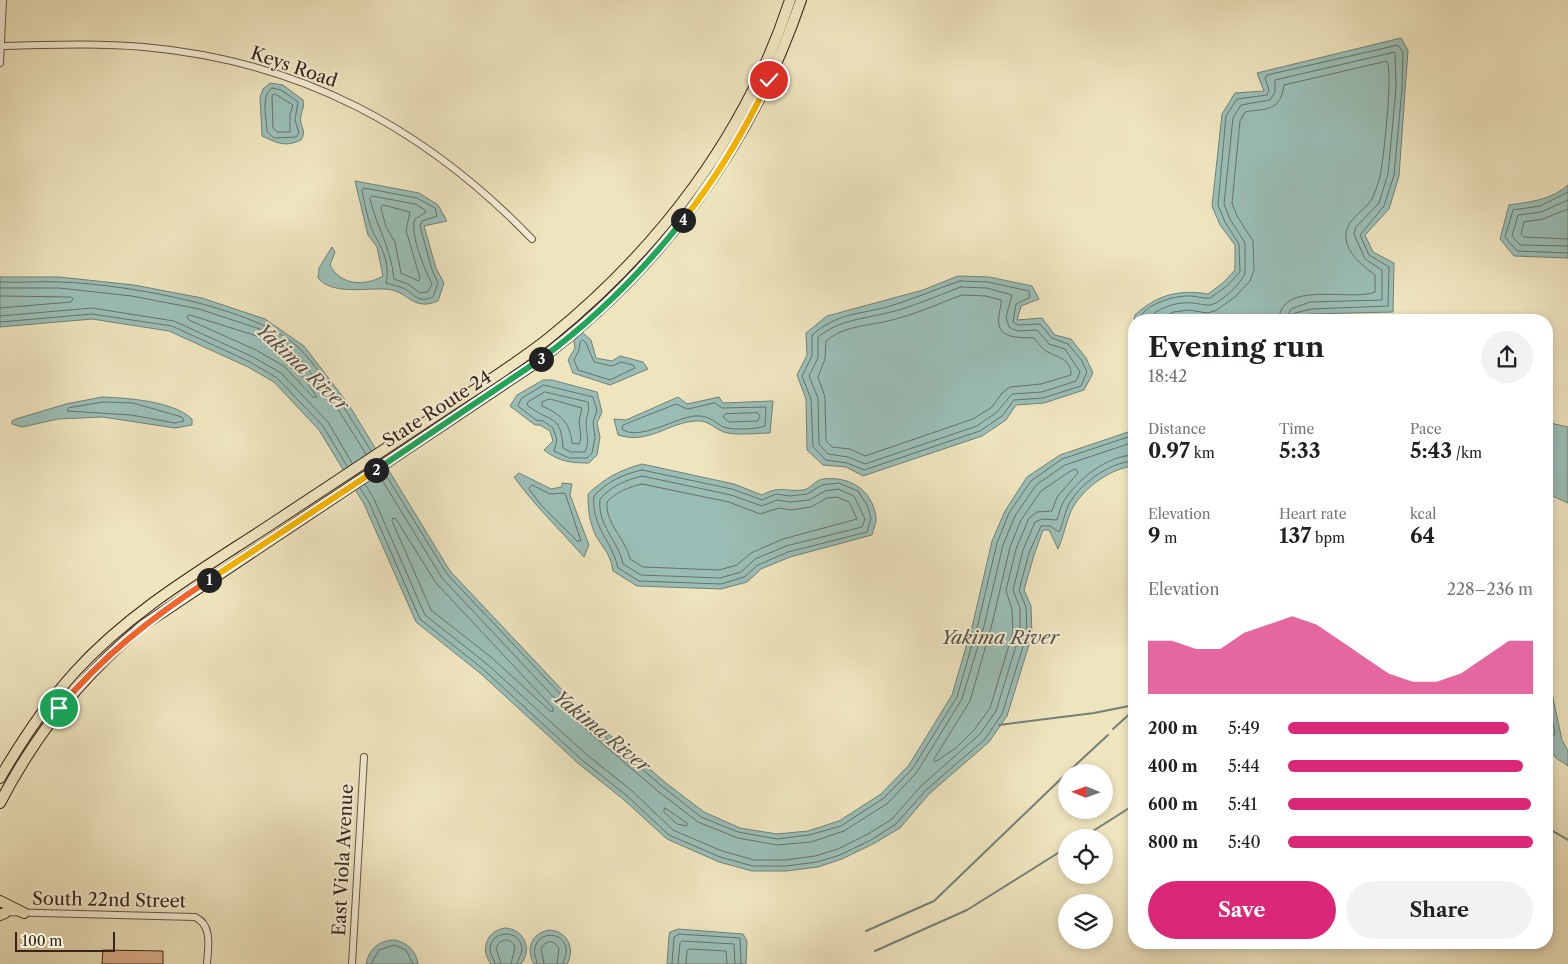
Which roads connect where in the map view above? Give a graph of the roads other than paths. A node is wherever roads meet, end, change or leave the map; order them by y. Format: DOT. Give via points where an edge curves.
graph roads {
  1 [pos="3,0"];
  2 [pos="790,0"];
  3 [pos="801,0"];
  4 [pos="1,46"];
  5 [pos="0,63"];
  6 [pos="532,239"];
  7 [pos="364,757"];
  8 [pos="0,778"];
  9 [pos="0,803"];
  10 [pos="0,902"];
  11 [pos="2,913"];
  12 [pos="24,913"];
  13 [pos="207,964"];
  14 [pos="352,964"];
  1 -- 4 [label="street"];
  2 -- 8 [label="main road, State Route 24" via="754,86 710,165 653,240 596,297 510,366 202,570 124,626 76,671 32,725"];
  3 -- 9 [label="main road, State Route 24" via="769,80 741,136 672,234 630,282 534,364 142,626 80,684 40,733"];
  4 -- 5 [label="street"];
  4 -- 6 [label="street, Keys Road" via="108,45 178,51 259,68 301,81 370,113 428,148 475,184"];
  7 -- 14 [label="street, East Viola Avenue"];
  10 -- 12 [label="main road"];
  11 -- 12 [label="street, South 22nd Street"];
  12 -- 13 [label="street, South 22nd Street" via="195,917 203,921 207,930"];
}
